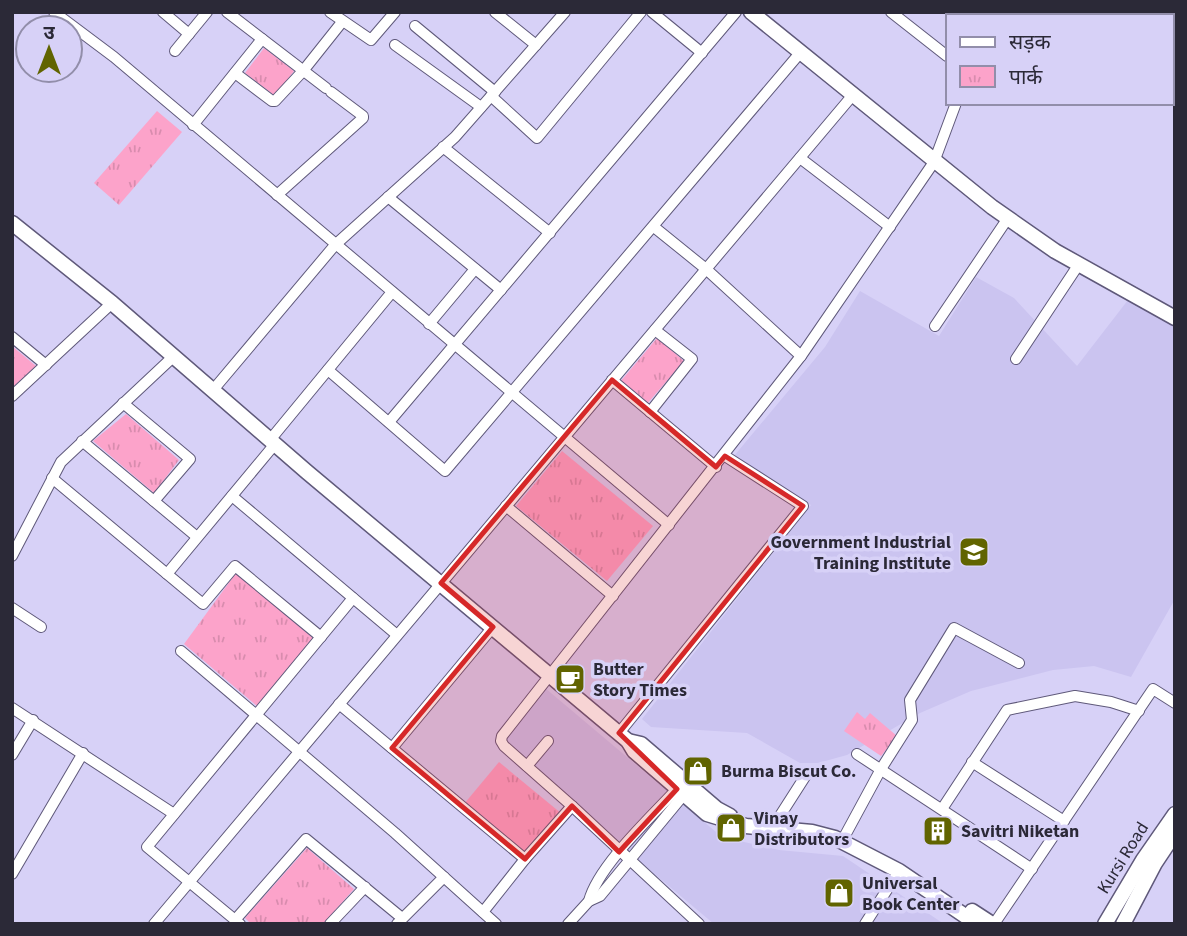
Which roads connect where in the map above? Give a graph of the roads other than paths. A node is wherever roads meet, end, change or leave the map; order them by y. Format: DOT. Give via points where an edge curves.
graph roads {
  1 [pos="54,12"];
  2 [pos="163,12"];
  3 [pos="207,12"];
  4 [pos="227,12"];
  5 [pos="330,12"];
  6 [pos="394,12"];
  7 [pos="495,12"];
  8 [pos="565,12"];
  9 [pos="641,12"];
  10 [pos="652,12"];
  11 [pos="736,12"];
  12 [pos="751,12"];
  13 [pos="891,12"];
  14 [pos="342,22"];
  15 [pos="415,26"];
  16 [pos="189,34"];
  17 [pos="262,39"];
  18 [pos="395,45"];
  19 [pos="536,45"];
  20 [pos="175,51"];
  21 [pos="702,53"];
  22 [pos="800,53"];
  23 [pos="946,55"];
  24 [pos="303,71"];
  25 [pos="235,73"];
  26 [pos="493,94"];
  27 [pos="852,96"];
  28 [pos="955,105"];
  29 [pos="481,107"];
  30 [pos="193,125"];
  31 [pos="443,147"];
  32 [pos="800,158"];
  33 [pos="934,162"];
  34 [pos="276,195"];
  35 [pos="388,197"];
  36 [pos="1008,218"];
  37 [pos="12,223"];
  38 [pos="654,227"];
  39 [pos="890,227"];
  40 [pos="550,233"];
  41 [pos="335,245"];
  42 [pos="1079,264"];
  43 [pos="475,269"];
  44 [pos="706,269"];
  45 [pos="501,290"];
  46 [pos="392,292"];
  47 [pos="112,303"];
  48 [pos="1175,318"];
  49 [pos="429,324"];
  50 [pos="935,327"];
  51 [pos="655,330"];
  52 [pos="12,337"];
  53 [pos="455,345"];
  54 [pos="173,356"];
  55 [pos="802,356"];
  56 [pos="1016,359"];
  57 [pos="46,365"];
  58 [pos="328,370"];
  59 [pos="612,380"];
  60 [pos="213,390"];
  61 [pos="512,394"];
  62 [pos="12,396"];
  63 [pos="123,403"];
  64 [pos="650,412"];
  65 [pos="389,422"];
  66 [pos="564,438"];
  67 [pos="82,441"];
  68 [pos="273,442"];
  69 [pos="725,456"];
  70 [pos="716,467"];
  71 [pos="52,478"];
  72 [pos="232,496"];
  73 [pos="154,501"];
  74 [pos="506,506"];
  75 [pos="669,525"];
  76 [pos="197,537"];
  77 [pos="12,556"];
  78 [pos="167,574"];
  79 [pos="441,583"];
  80 [pos="613,596"];
  81 [pos="353,598"];
  82 [pos="17,611"];
  83 [pos="12,624"];
  84 [pos="41,627"];
  85 [pos="493,627"];
  86 [pos="397,635"];
  87 [pos="321,637"];
  88 [pos="181,651"];
  89 [pos="1019,663"];
  90 [pos="550,675"];
  91 [pos="1175,703"];
  92 [pos="339,704"];
  93 [pos="12,708"];
  94 [pos="1139,711"];
  95 [pos="257,715"];
  96 [pos="33,720"];
  97 [pos="624,737"];
  98 [pos="548,741"];
  99 [pos="392,748"];
  100 [pos="299,751"];
  101 [pos="83,753"];
  102 [pos="857,754"];
  103 [pos="12,755"];
  104 [pos="972,762"];
  105 [pos="527,766"];
  106 [pos="881,769"];
  107 [pos="808,772"];
  108 [pos="683,789"];
  109 [pos="572,806"];
  110 [pos="942,809"];
  111 [pos="174,814"];
  112 [pos="1175,814"];
  113 [pos="1064,821"];
  114 [pos="776,822"];
  115 [pos="1175,833"];
  116 [pos="844,837"];
  117 [pos="619,852"];
  118 [pos="525,859"];
  119 [pos="628,860"];
  120 [pos="1032,869"];
  121 [pos="899,871"];
  122 [pos="12,874"];
  123 [pos="443,877"];
  124 [pos="189,882"];
  125 [pos="365,887"];
  126 [pos="589,901"];
  127 [pos="484,912"];
  128 [pos="400,921"];
  129 [pos="238,922"];
  130 [pos="693,922"];
  131 [pos="153,924"];
  132 [pos="330,924"];
  133 [pos="496,924"];
  134 [pos="568,924"];
  135 [pos="865,924"];
  136 [pos="977,924"];
  137 [pos="993,924"];
  138 [pos="1105,924"];
  139 [pos="1123,924"];
  1 -- 30 [label="street"];
  2 -- 16 [label="street"];
  3 -- 16 [label="street"];
  4 -- 17 [label="street"];
  5 -- 14 [label="street"];
  6 -- 14 [label="street" via="371,40"];
  7 -- 19 [label="street"];
  8 -- 19 [label="street"];
  9 -- 26 [label="street" via="537,138"];
  10 -- 21 [label="street"];
  11 -- 21 [label="street"];
  12 -- 22 [label="main road"];
  13 -- 23 [label="street"];
  14 -- 24 [label="street"];
  15 -- 26 [label="street"];
  16 -- 20 [label="street"];
  17 -- 24 [label="street"];
  17 -- 25 [label="street"];
  18 -- 29 [label="street"];
  19 -- 26 [label="street"];
  21 -- 40 [label="street"];
  22 -- 27 [label="main road"];
  22 -- 38 [label="street"];
  24 -- 25 [label="street" via="274,102"];
  24 -- 34 [label="street" via="363,118"];
  25 -- 30 [label="street"];
  26 -- 29 [label="street"];
  27 -- 32 [label="street"];
  27 -- 33 [label="main road"];
  28 -- 33 [label="street"];
  29 -- 31 [label="street"];
  30 -- 34 [label="street"];
  31 -- 35 [label="street"];
  31 -- 40 [label="street"];
  32 -- 39 [label="street"];
  32 -- 44 [label="street"];
  33 -- 36 [label="main road"];
  33 -- 39 [label="street"];
  34 -- 41 [label="street"];
  35 -- 41 [label="street"];
  35 -- 43 [label="street"];
  36 -- 42 [label="main road"];
  36 -- 50 [label="street"];
  37 -- 47 [label="main road"];
  38 -- 44 [label="street"];
  38 -- 61 [label="street"];
  39 -- 55 [label="street"];
  40 -- 45 [label="street"];
  41 -- 46 [label="street"];
  41 -- 60 [label="street"];
  42 -- 48 [label="main road"];
  42 -- 56 [label="street"];
  43 -- 45 [label="street"];
  43 -- 49 [label="street"];
  44 -- 51 [label="street"];
  44 -- 55 [label="street"];
  45 -- 53 [label="street"];
  46 -- 49 [label="street"];
  46 -- 58 [label="street"];
  47 -- 54 [label="main road"];
  47 -- 57 [label="street"];
  49 -- 53 [label="street"];
  51 -- 59 [label="street"];
  51 -- 64 [label="street" via="692,359"];
  52 -- 57 [label="street"];
  53 -- 61 [label="street"];
  53 -- 65 [label="street"];
  54 -- 60 [label="main road"];
  54 -- 63 [label="street"];
  55 -- 69 [label="street"];
  57 -- 62 [label="street"];
  58 -- 65 [label="street"];
  58 -- 68 [label="street"];
  59 -- 64 [label="street"];
  59 -- 66 [label="street"];
  60 -- 68 [label="main road"];
  61 -- 65 [label="street" via="445,471"];
  61 -- 66 [label="street"];
  63 -- 67 [label="street"];
  63 -- 73 [label="street" via="190,459"];
  64 -- 70 [label="street"];
  66 -- 74 [label="street"];
  66 -- 75 [label="street"];
  67 -- 71 [label="street"];
  67 -- 73 [label="street"];
  68 -- 72 [label="street"];
  68 -- 79 [label="main road"];
  69 -- 70 [label="street"];
  69 -- 97 [label="street" via="803,506"];
  70 -- 75 [label="street"];
  71 -- 77 [label="street"];
  71 -- 78 [label="street"];
  72 -- 76 [label="street"];
  72 -- 81 [label="street"];
  73 -- 76 [label="street"];
  74 -- 79 [label="street"];
  74 -- 80 [label="street"];
  75 -- 80 [label="street"];
  76 -- 78 [label="street"];
  78 -- 87 [label="street" via="203,604 235,566"];
  79 -- 85 [label="main road"];
  79 -- 86 [label="street"];
  80 -- 90 [label="street"];
  81 -- 86 [label="street"];
  81 -- 87 [label="street"];
  82 -- 83 [label="street"];
  82 -- 84 [label="street"];
  85 -- 90 [label="main road"];
  85 -- 99 [label="street"];
  86 -- 92 [label="street"];
  87 -- 95 [label="street"];
  88 -- 95 [label="street"];
  89 -- 106 [label="street" via="954,628 910,700 912,720"];
  90 -- 97 [label="main road"];
  90 -- 105 [label="street" via="501,741"];
  91 -- 94 [label="street" via="1153,690"];
  92 -- 99 [label="street"];
  92 -- 100 [label="street"];
  93 -- 96 [label="street"];
  94 -- 104 [label="street" via="1075,696 1007,710"];
  94 -- 113 [label="street"];
  95 -- 100 [label="street"];
  95 -- 111 [label="street"];
  96 -- 101 [label="street"];
  96 -- 103 [label="street"];
  97 -- 108 [label="main road" via="641,744"];
  98 -- 105 [label="street"];
  99 -- 118 [label="street"];
  100 -- 123 [label="street"];
  100 -- 124 [label="street"];
  101 -- 111 [label="street"];
  101 -- 122 [label="street"];
  102 -- 106 [label="street"];
  104 -- 110 [label="street"];
  104 -- 113 [label="street"];
  105 -- 109 [label="street"];
  106 -- 110 [label="street"];
  106 -- 116 [label="street"];
  107 -- 114 [label="street"];
  108 -- 114 [label="main road" via="736,818"];
  108 -- 116 [label="main road" via="707,814 727,822"];
  108 -- 117 [label="street"];
  108 -- 119 [label="street"];
  109 -- 117 [label="street"];
  109 -- 118 [label="street"];
  110 -- 120 [label="street"];
  111 -- 124 [label="street" via="147,847"];
  112 -- 138 [label="main road, Kursi Road"];
  113 -- 120 [label="street"];
  114 -- 116 [label="main road" via="814,826"];
  115 -- 139 [label="main road, Kursi Road"];
  116 -- 121 [label="main road"];
  116 -- 137 [label="main road"];
  117 -- 119 [label="street"];
  117 -- 126 [label="street" via="592,889"];
  118 -- 127 [label="street"];
  119 -- 126 [label="street" via="600,895"];
  119 -- 130 [label="street"];
  120 -- 137 [label="street"];
  121 -- 135 [label="street"];
  121 -- 136 [label="main road"];
  123 -- 127 [label="street"];
  123 -- 128 [label="street"];
  124 -- 129 [label="street"];
  124 -- 131 [label="street"];
  125 -- 128 [label="street"];
  125 -- 129 [label="street" via="306,839"];
  125 -- 132 [label="street"];
  126 -- 134 [label="street"];
  127 -- 133 [label="street"];
}
